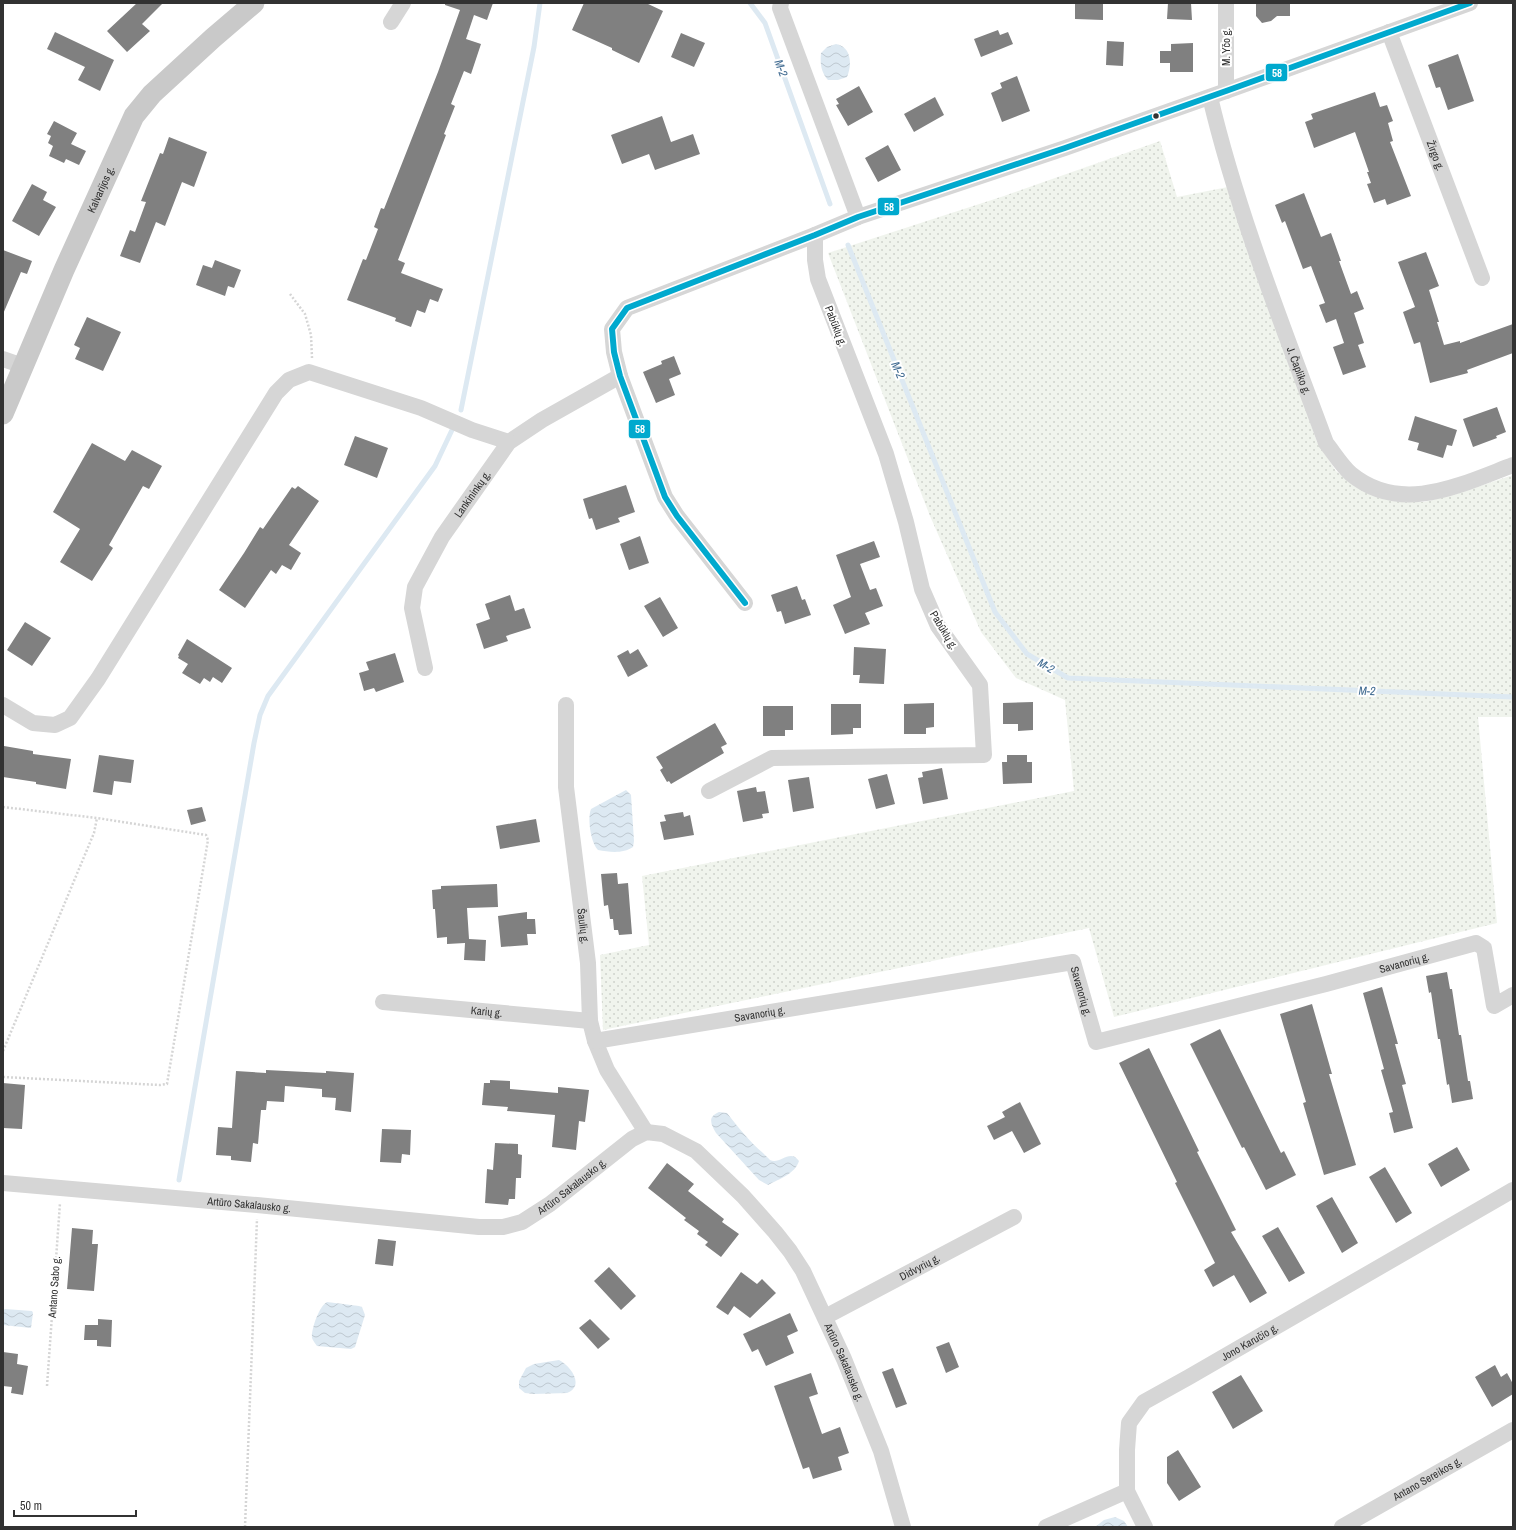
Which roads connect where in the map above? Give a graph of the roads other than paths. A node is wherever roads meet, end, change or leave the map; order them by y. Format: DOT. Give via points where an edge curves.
graph roads {
  1 [pos="254,3"];
  2 [pos="403,3"];
  3 [pos="1226,3"];
  4 [pos="1470,3"];
  5 [pos="780,6"];
  6 [pos="391,22"];
  7 [pos="1390,32"];
  8 [pos="1226,91"];
  9 [pos="1210,97"];
  10 [pos="858,217"];
  11 [pos="815,235"];
  12 [pos="1482,278"];
  13 [pos="3,359"];
  14 [pos="24,366"];
  15 [pos="620,376"];
  16 [pos="3,414"];
  17 [pos="509,442"];
  18 [pos="1513,465"];
  19 [pos="745,603"];
  20 [pos="426,668"];
  21 [pos="3,705"];
  22 [pos="566,705"];
  23 [pos="709,791"];
  24 [pos="1513,995"];
  25 [pos="383,1002"];
  26 [pos="590,1021"];
  27 [pos="595,1041"];
  28 [pos="646,1132"];
  29 [pos="3,1183"];
  30 [pos="1513,1190"];
  31 [pos="1014,1216"];
  32 [pos="825,1317"];
  33 [pos="1513,1430"];
  34 [pos="1127,1491"];
  35 [pos="903,1527"];
  36 [pos="1046,1527"];
  37 [pos="1145,1527"];
  38 [pos="1342,1527"];
  1 -- 14 [label="main road, Kalvarijos g." via="152,94 134,116 64,270"];
  2 -- 6 [label="street"];
  3 -- 8 [label="street, M. Yčo g."];
  4 -- 7 [label="street"];
  5 -- 10 [label="street"];
  7 -- 8 [label="street"];
  7 -- 12 [label="street, Žirgo g."];
  8 -- 9 [label="street"];
  9 -- 10 [label="street"];
  9 -- 18 [label="street, J. Čapliko g." via="1218,131 1259,259 1326,443 1340,462 1366,484 1378,490 1403,495 1427,494"];
  10 -- 11 [label="street"];
  11 -- 15 [label="street" via="628,308 612,329"];
  11 -- 23 [label="street, Pabūklų g." via="818,279 886,454 922,589 938,626 980,685 984,755 772,758"];
  13 -- 14 [label="street"];
  14 -- 16 [label="main road, Kalvarijos g."];
  15 -- 17 [label="street, Lankininkų g." via="542,420"];
  15 -- 19 [label="street" via="665,497"];
  17 -- 20 [label="street, Lankininkų g." via="442,537 415,587 412,608"];
  17 -- 21 [label="street" via="472,430 421,408 309,372 289,380 276,393 98,679 70,718 55,725 33,723"];
  22 -- 26 [label="street, Šaulių g." via="566,787 588,963"];
  24 -- 27 [label="street, Savanorių g." via="1494,1006 1484,948 1476,943 1096,1042 1073,962"];
  25 -- 26 [label="street, Karių g."];
  26 -- 27 [label="street, Šaulių g."];
  27 -- 28 [label="street, Šaulių g." via="607,1070"];
  28 -- 29 [label="street, Artūro Sakalausko g." via="632,1139 522,1222 504,1227 479,1227"];
  28 -- 32 [label="street, Artūro Sakalausko g." via="663,1134 696,1150 743,1196 790,1251 803,1271"];
  30 -- 34 [label="street, Jono Karučio g." via="1144,1402 1129,1423"];
  31 -- 32 [label="street, Didvyrių g."];
  32 -- 35 [label="street, Artūro Sakalausko g." via="881,1451"];
  33 -- 38 [label="street, Antano Sereikos g."];
  34 -- 36 [label="street"];
  34 -- 37 [label="street"];
}
